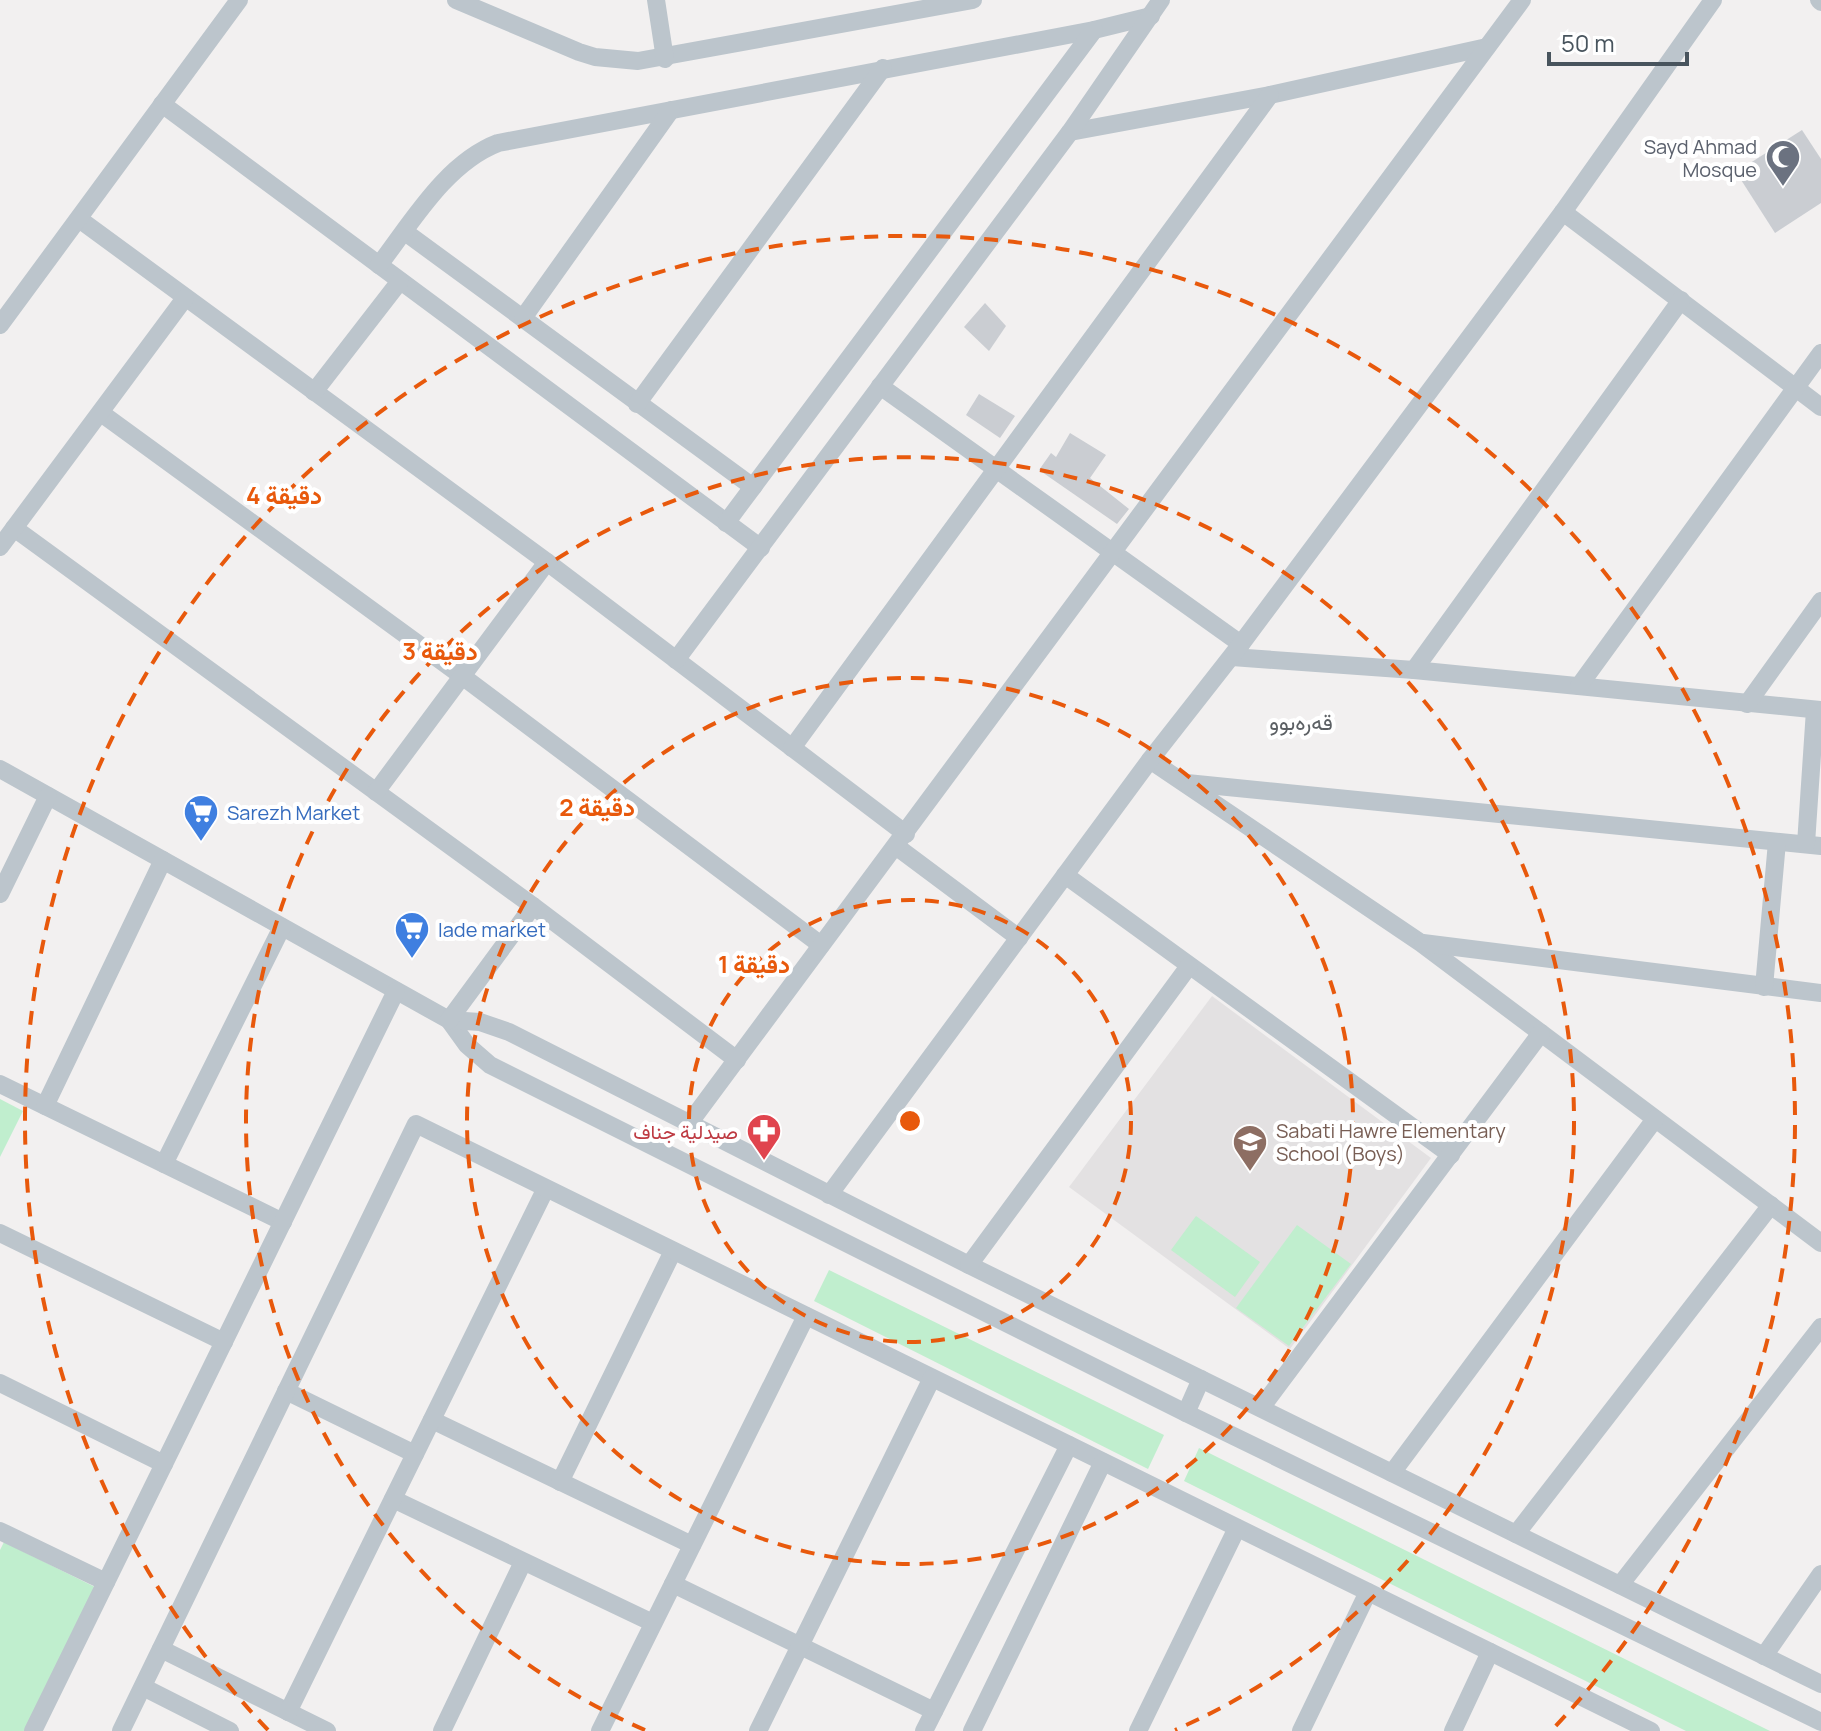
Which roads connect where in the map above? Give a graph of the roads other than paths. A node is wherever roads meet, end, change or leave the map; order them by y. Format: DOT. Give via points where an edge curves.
graph roads {
  1 [pos="239,0"];
  2 [pos="456,0"];
  3 [pos="656,0"];
  4 [pos="973,0"];
  5 [pos="1161,0"];
  6 [pos="1522,0"];
  7 [pos="1713,0"];
  8 [pos="1151,16"];
  9 [pos="1094,30"];
  10 [pos="1487,47"];
  11 [pos="665,59"];
  12 [pos="883,68"];
  13 [pos="1270,95"];
  14 [pos="162,104"];
  15 [pos="671,110"];
  16 [pos="1070,132"];
  17 [pos="1563,212"];
  18 [pos="79,219"];
  19 [pos="405,232"];
  20 [pos="379,265"];
  21 [pos="400,281"];
  22 [pos="185,298"];
  23 [pos="1681,300"];
  24 [pos="523,318"];
  25 [pos="0,325"];
  26 [pos="1821,353"];
  27 [pos="880,386"];
  28 [pos="1795,388"];
  29 [pos="314,392"];
  30 [pos="637,404"];
  31 [pos="1821,407"];
  32 [pos="101,413"];
  33 [pos="997,469"];
  34 [pos="753,487"];
  35 [pos="726,523"];
  36 [pos="14,528"];
  37 [pos="0,547"];
  38 [pos="761,548"];
  39 [pos="1112,551"];
  40 [pos="547,562"];
  41 [pos="1821,601"];
  42 [pos="1236,650"];
  43 [pos="676,660"];
  44 [pos="1414,670"];
  45 [pos="462,676"];
  46 [pos="1579,686"];
  47 [pos="1747,704"];
  48 [pos="1818,710"];
  49 [pos="792,748"];
  50 [pos="1150,760"];
  51 [pos="0,769"];
  52 [pos="1182,783"];
  53 [pos="376,792"];
  54 [pos="48,796"];
  55 [pos="902,840"];
  56 [pos="1777,842"];
  57 [pos="1813,845"];
  58 [pos="163,860"];
  59 [pos="1065,875"];
  60 [pos="0,894"];
  61 [pos="533,906"];
  62 [pos="282,927"];
  63 [pos="1019,938"];
  64 [pos="1421,943"];
  65 [pos="821,945"];
  66 [pos="1189,966"];
  67 [pos="1764,987"];
  68 [pos="396,991"];
  69 [pos="1821,993"];
  70 [pos="449,1020"];
  71 [pos="1541,1033"];
  72 [pos="737,1060"];
  73 [pos="0,1084"];
  74 [pos="45,1106"];
  75 [pos="1655,1119"];
  76 [pos="688,1125"];
  77 [pos="1451,1155"];
  78 [pos="164,1164"];
  79 [pos="545,1190"];
  80 [pos="829,1195"];
  81 [pos="1771,1205"];
  82 [pos="283,1222"];
  83 [pos="0,1233"];
  84 [pos="1821,1243"];
  85 [pos="673,1251"];
  86 [pos="969,1265"];
  87 [pos="806,1316"];
  88 [pos="1821,1327"];
  89 [pos="224,1342"];
  90 [pos="932,1378"];
  91 [pos="1201,1379"];
  92 [pos="0,1383"];
  93 [pos="286,1391"];
  94 [pos="1261,1408"];
  95 [pos="1186,1413"];
  96 [pos="432,1420"];
  97 [pos="1069,1445"];
  98 [pos="415,1454"];
  99 [pos="1103,1462"];
  100 [pos="164,1464"];
  101 [pos="1392,1473"];
  102 [pos="560,1482"];
  103 [pos="393,1499"];
  104 [pos="1237,1528"];
  105 [pos="0,1531"];
  106 [pos="1516,1534"];
  107 [pos="692,1545"];
  108 [pos="523,1562"];
  109 [pos="1821,1574"];
  110 [pos="106,1582"];
  111 [pos="673,1584"];
  112 [pos="1620,1585"];
  113 [pos="1368,1592"];
  114 [pos="653,1623"];
  115 [pos="800,1646"];
  116 [pos="161,1649"];
  117 [pos="1490,1652"];
  118 [pos="1764,1656"];
  119 [pos="1821,1684"];
  120 [pos="143,1687"];
  121 [pos="934,1711"];
  122 [pos="288,1712"];
  123 [pos="1821,1722"];
  124 [pos="1613,1723"];
  125 [pos="33,1731"];
  126 [pos="121,1731"];
  127 [pos="230,1731"];
  128 [pos="327,1731"];
  129 [pos="442,1731"];
  130 [pos="600,1731"];
  131 [pos="758,1731"];
  132 [pos="924,1731"];
  133 [pos="972,1731"];
  134 [pos="1138,1731"];
  135 [pos="1301,1731"];
  136 [pos="1453,1731"];
  137 [pos="1651,1731"];
  1 -- 14 [label="street"];
  2 -- 11 [label="street" via="595,57"];
  3 -- 11 [label="street"];
  4 -- 11 [label="street"];
  5 -- 8 [label="street"];
  6 -- 10 [label="street"];
  7 -- 17 [label="street"];
  8 -- 9 [label="street"];
  8 -- 16 [label="street"];
  9 -- 12 [label="street"];
  9 -- 34 [label="street"];
  10 -- 13 [label="street"];
  10 -- 39 [label="street"];
  12 -- 15 [label="street"];
  12 -- 30 [label="street"];
  13 -- 16 [label="street"];
  13 -- 33 [label="street"];
  14 -- 18 [label="street"];
  14 -- 20 [label="street"];
  15 -- 19 [label="street" via="486,148 453,171"];
  15 -- 24 [label="street"];
  16 -- 27 [label="street"];
  17 -- 23 [label="street"];
  17 -- 42 [label="street"];
  18 -- 22 [label="street"];
  18 -- 25 [label="street"];
  19 -- 20 [label="street"];
  19 -- 24 [label="street"];
  20 -- 21 [label="street"];
  21 -- 29 [label="street"];
  21 -- 35 [label="street"];
  22 -- 29 [label="street"];
  22 -- 32 [label="street"];
  23 -- 28 [label="street"];
  23 -- 44 [label="street"];
  24 -- 30 [label="street"];
  26 -- 28 [label="street"];
  27 -- 33 [label="street"];
  27 -- 38 [label="street"];
  28 -- 31 [label="street"];
  28 -- 46 [label="street"];
  29 -- 40 [label="street"];
  30 -- 34 [label="street"];
  32 -- 36 [label="street"];
  32 -- 45 [label="street"];
  33 -- 39 [label="street"];
  33 -- 49 [label="street"];
  34 -- 35 [label="street"];
  35 -- 38 [label="street"];
  36 -- 37 [label="street"];
  36 -- 53 [label="street"];
  38 -- 43 [label="street"];
  39 -- 42 [label="street"];
  39 -- 55 [label="street"];
  40 -- 43 [label="street"];
  40 -- 45 [label="street"];
  41 -- 47 [label="street"];
  42 -- 44 [label="street"];
  42 -- 50 [label="street"];
  43 -- 49 [label="street"];
  44 -- 46 [label="street"];
  45 -- 53 [label="street"];
  45 -- 65 [label="street"];
  46 -- 47 [label="street"];
  47 -- 48 [label="street"];
  48 -- 57 [label="street"];
  49 -- 55 [label="street"];
  50 -- 52 [label="street"];
  50 -- 59 [label="street"];
  51 -- 54 [label="street"];
  52 -- 56 [label="street"];
  52 -- 64 [label="street"];
  53 -- 61 [label="street"];
  54 -- 58 [label="street"];
  54 -- 60 [label="street"];
  55 -- 63 [label="street"];
  55 -- 65 [label="street"];
  56 -- 57 [label="street"];
  56 -- 67 [label="street"];
  58 -- 62 [label="street"];
  58 -- 74 [label="street"];
  59 -- 63 [label="street"];
  59 -- 66 [label="street"];
  61 -- 70 [label="street"];
  61 -- 72 [label="street"];
  62 -- 68 [label="street"];
  62 -- 78 [label="street"];
  63 -- 80 [label="street"];
  64 -- 67 [label="street"];
  64 -- 71 [label="street"];
  65 -- 72 [label="street"];
  66 -- 77 [label="street"];
  66 -- 86 [label="street"];
  67 -- 69 [label="street"];
  68 -- 70 [label="street"];
  68 -- 82 [label="street"];
  70 -- 76 [label="street" via="480,1022 509,1032"];
  70 -- 95 [label="street" via="490,1065"];
  71 -- 75 [label="street"];
  71 -- 77 [label="street"];
  72 -- 76 [label="street"];
  73 -- 74 [label="street"];
  74 -- 78 [label="street"];
  75 -- 81 [label="street"];
  75 -- 101 [label="street"];
  76 -- 80 [label="street"];
  77 -- 94 [label="street"];
  78 -- 82 [label="street"];
  79 -- 85 [label="street"];
  79 -- 93 [label="street" via="416,1124"];
  79 -- 96 [label="street"];
  80 -- 86 [label="street"];
  81 -- 84 [label="street"];
  81 -- 106 [label="street"];
  82 -- 89 [label="street"];
  83 -- 89 [label="street"];
  85 -- 87 [label="street"];
  85 -- 102 [label="street"];
  86 -- 91 [label="street"];
  87 -- 90 [label="street"];
  87 -- 107 [label="street"];
  88 -- 112 [label="street"];
  89 -- 100 [label="street"];
  90 -- 97 [label="street"];
  90 -- 115 [label="street"];
  91 -- 94 [label="street"];
  91 -- 95 [label="street"];
  92 -- 100 [label="street"];
  93 -- 98 [label="street"];
  93 -- 116 [label="street"];
  94 -- 101 [label="street"];
  95 -- 123 [label="street"];
  96 -- 98 [label="street"];
  96 -- 102 [label="street"];
  97 -- 99 [label="street"];
  97 -- 121 [label="street"];
  98 -- 103 [label="street"];
  99 -- 104 [label="street"];
  99 -- 133 [label="street"];
  100 -- 110 [label="street"];
  101 -- 106 [label="street"];
  102 -- 107 [label="street"];
  103 -- 108 [label="street"];
  103 -- 122 [label="street"];
  104 -- 113 [label="street"];
  104 -- 134 [label="street"];
  105 -- 110 [label="street"];
  106 -- 112 [label="street"];
  107 -- 111 [label="street"];
  108 -- 114 [label="street"];
  108 -- 129 [label="street"];
  109 -- 118 [label="street"];
  110 -- 125 [label="street"];
  111 -- 114 [label="street"];
  111 -- 115 [label="street"];
  112 -- 118 [label="street"];
  113 -- 117 [label="street"];
  113 -- 135 [label="street"];
  114 -- 130 [label="street"];
  115 -- 121 [label="street"];
  115 -- 131 [label="street"];
  116 -- 120 [label="street"];
  116 -- 122 [label="street"];
  117 -- 124 [label="street"];
  117 -- 136 [label="street"];
  118 -- 119 [label="street"];
  120 -- 126 [label="street"];
  120 -- 127 [label="street"];
  121 -- 132 [label="street"];
  122 -- 128 [label="street"];
  124 -- 137 [label="street"];
}
